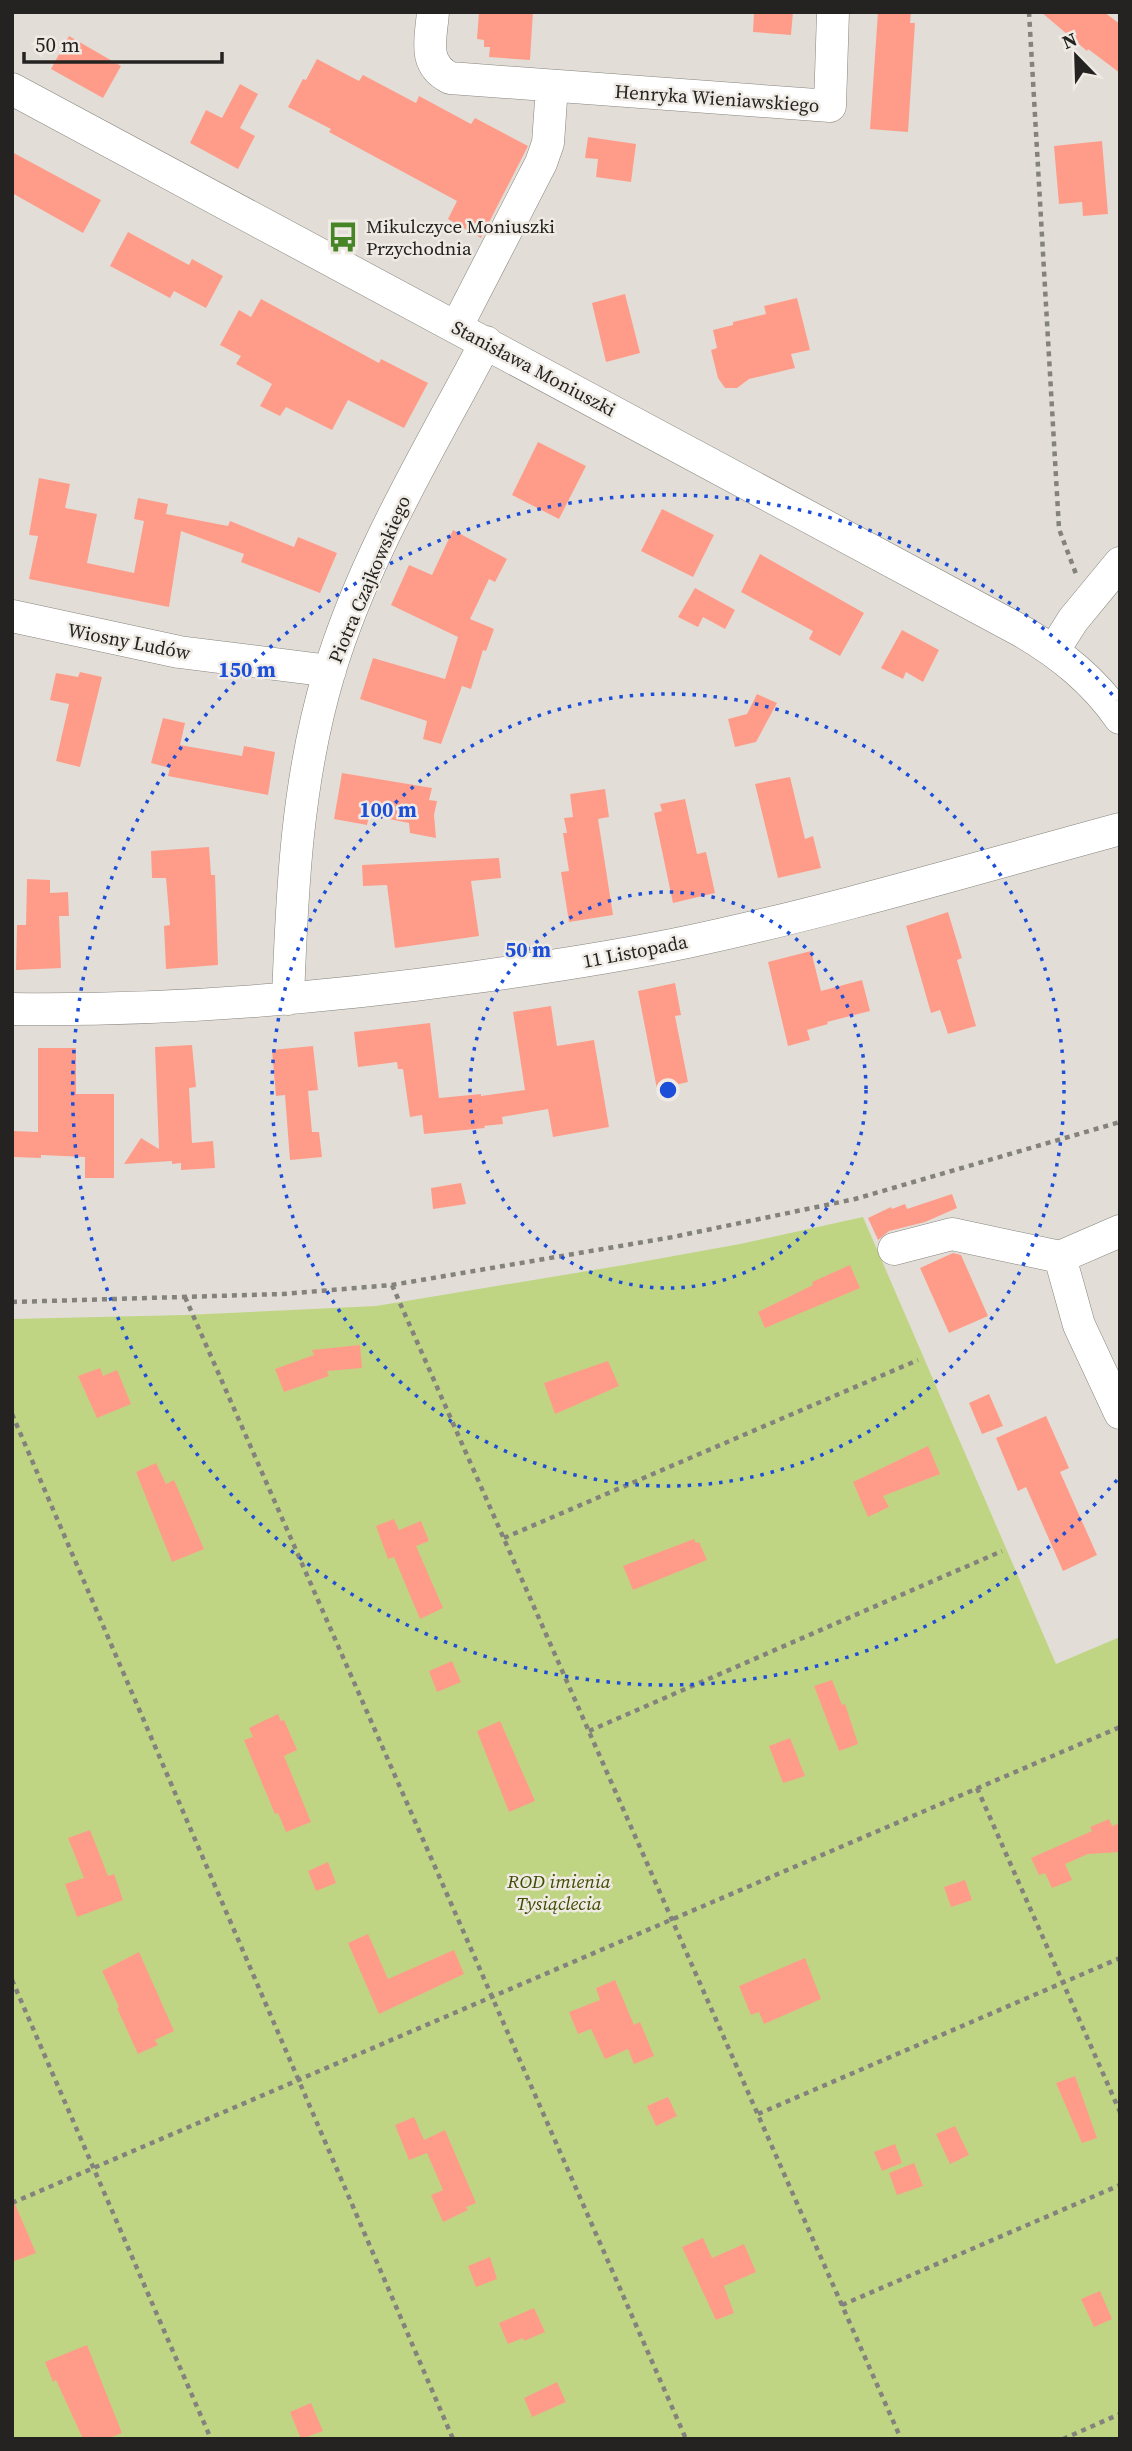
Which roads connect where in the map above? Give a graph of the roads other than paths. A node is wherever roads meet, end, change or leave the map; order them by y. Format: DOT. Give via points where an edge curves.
graph roads {
  1 [pos="433,12"];
  2 [pos="832,12"];
  3 [pos="552,86"];
  4 [pos="12,89"];
  5 [pos="457,326"];
  6 [pos="486,342"];
  7 [pos="1120,563"];
  8 [pos="12,617"];
  9 [pos="1054,650"];
  10 [pos="330,671"];
  11 [pos="1120,718"];
  12 [pos="1120,828"];
  13 [pos="288,999"];
  14 [pos="12,1009"];
  15 [pos="1120,1231"];
  16 [pos="894,1249"];
  17 [pos="1060,1257"];
  18 [pos="1120,1413"];
  1 -- 3 [label="street, Henryka Wieniawskiego" via="430,51 440,73 463,80"];
  2 -- 3 [label="street, Henryka Wieniawskiego" via="830,106"];
  3 -- 5 [label="street" via="548,143 541,163"];
  4 -- 5 [label="street, Stanisława Moniuszki"];
  5 -- 6 [label="street, Stanisława Moniuszki"];
  6 -- 9 [label="street, Stanisława Moniuszki"];
  6 -- 10 [label="street, Piotra Czajkowskiego" via="376,555"];
  7 -- 9 [label="street"];
  8 -- 10 [label="street, Wiosny Ludów" via="179,652"];
  9 -- 11 [label="street, Stanisława Moniuszki" via="1085,675"];
  10 -- 13 [label="street, Piotra Czajkowskiego" via="298,828"];
  12 -- 13 [label="street, 11 Listopada" via="688,942 543,968"];
  13 -- 14 [label="street, 11 Listopada" via="194,1006"];
  15 -- 17 [label="street"];
  16 -- 17 [label="street" via="952,1234"];
  17 -- 18 [label="street" via="1079,1325"];
}
